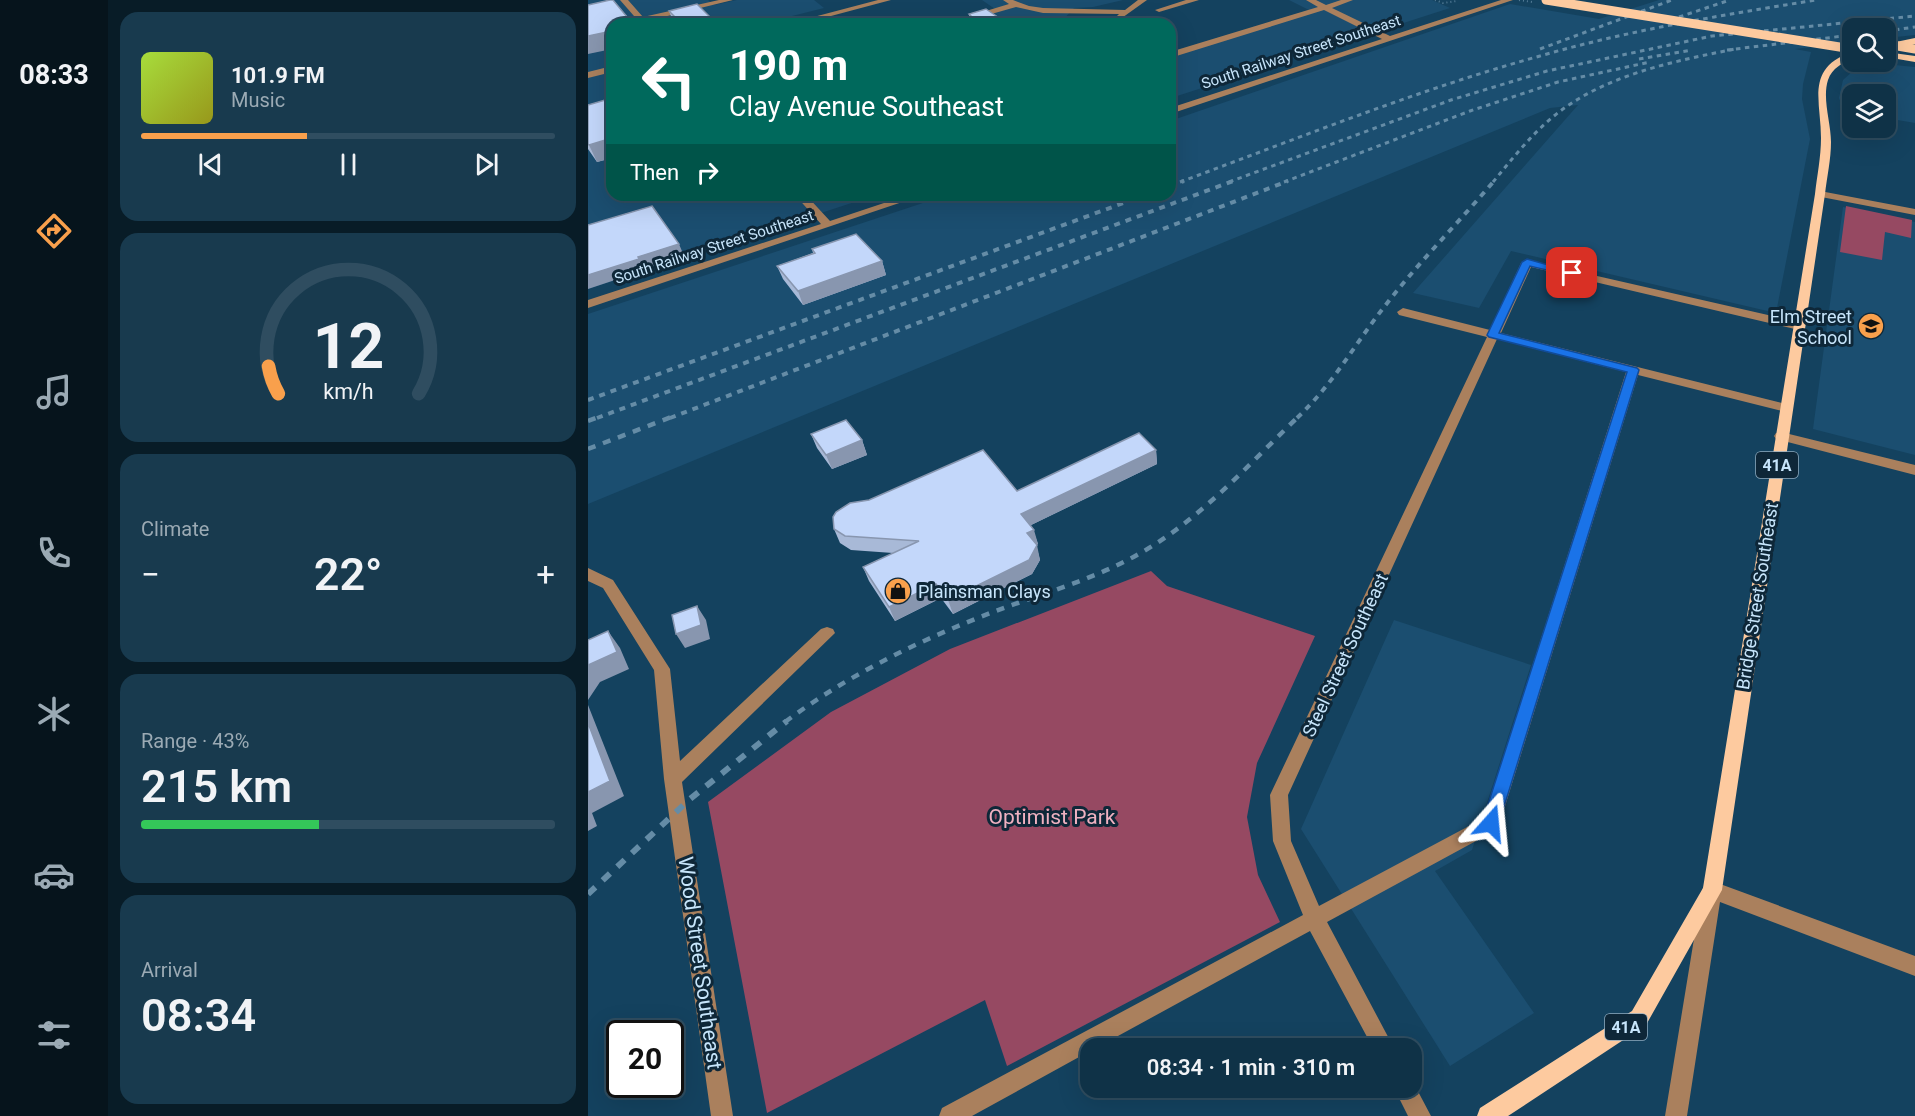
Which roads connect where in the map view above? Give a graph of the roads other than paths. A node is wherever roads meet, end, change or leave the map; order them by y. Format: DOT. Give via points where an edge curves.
graph roads {
  1 [pos="624,0"];
  2 [pos="729,0"];
  3 [pos="887,0"];
  4 [pos="1007,0"];
  5 [pos="1143,0"];
  6 [pos="1195,0"];
  7 [pos="1310,0"];
  8 [pos="1348,0"];
  9 [pos="1509,0"];
  10 [pos="1546,0"];
  11 [pos="1607,0"];
  12 [pos="1016,5"];
  13 [pos="1325,7"];
  14 [pos="1159,10"];
  15 [pos="1048,12"];
  16 [pos="1127,12"];
  17 [pos="640,18"];
  18 [pos="659,18"];
  19 [pos="815,18"];
  20 [pos="969,18"];
  21 [pos="1046,18"];
  22 [pos="1060,18"];
  23 [pos="1120,18"];
  24 [pos="1736,20"];
  25 [pos="1389,39"];
  26 [pos="1915,41"];
  27 [pos="1896,43"];
  28 [pos="1896,46"];
  29 [pos="1842,47"];
  30 [pos="1915,49"];
  31 [pos="1176,53"];
  32 [pos="1896,56"];
  33 [pos="1915,59"];
  34 [pos="1842,60"];
  35 [pos="606,70"];
  36 [pos="588,75"];
  37 [pos="1176,109"];
  38 [pos="1820,194"];
  39 [pos="806,201"];
  40 [pos="900,201"];
  41 [pos="1915,212"];
  42 [pos="828,225"];
  43 [pos="588,304"];
  44 [pos="1403,312"];
  45 [pos="1799,326"];
  46 [pos="1493,335"];
  47 [pos="1633,370"];
  48 [pos="1786,408"];
  49 [pos="1781,436"];
  50 [pos="1915,470"];
  51 [pos="588,574"];
  52 [pos="828,633"];
  53 [pos="673,779"];
  54 [pos="1712,890"];
  55 [pos="1314,918"];
  56 [pos="1915,966"];
  57 [pos="1379,1038"];
  58 [pos="1410,1098"];
  59 [pos="722,1116"];
  60 [pos="950,1116"];
  61 [pos="1420,1116"];
  62 [pos="1488,1116"];
  63 [pos="1676,1116"];
  1 -- 17 [label="street"];
  2 -- 18 [label="street"];
  3 -- 19 [label="street"];
  4 -- 12 [label="street"];
  5 -- 16 [label="street"];
  6 -- 14 [label="street"];
  7 -- 13 [label="street"];
  8 -- 13 [label="street"];
  9 -- 25 [label="street, South Railway Street Southeast"];
  10 -- 29 [label="main road, bridge"];
  11 -- 24 [label="main road"];
  12 -- 15 [label="street"];
  12 -- 20 [label="street"];
  13 -- 25 [label="street"];
  13 -- 31 [label="street"];
  15 -- 16 [label="street"];
  15 -- 21 [label="street"];
  15 -- 22 [label="street"];
  16 -- 23 [label="street"];
  25 -- 37 [label="street, South Railway Street Southeast"];
  26 -- 27 [label="main road"];
  28 -- 30 [label="main road, bridge"];
  32 -- 33 [label="main road"];
  34 -- 38 [label="main road, Bridge Street Southeast / 41A" via="1832,65 1820,93 1826,141"];
  35 -- 36 [label="street"];
  38 -- 41 [label="street"];
  38 -- 45 [label="main road, Bridge Street Southeast / 41A"];
  39 -- 42 [label="street"];
  40 -- 42 [label="street, South Railway Street Southeast"];
  42 -- 43 [label="street, South Railway Street Southeast"];
  44 -- 46 [label="street"];
  45 -- 46 [label="street, Steel Street Southeast" via="1527,262"];
  45 -- 48 [label="main road, Bridge Street Southeast / 41A"];
  46 -- 47 [label="street"];
  46 -- 55 [label="street, Steel Street Southeast" via="1279,795 1282,841"];
  47 -- 48 [label="street"];
  47 -- 55 [label="street" via="1491,823"];
  48 -- 49 [label="main road, Bridge Street Southeast / 41A"];
  49 -- 50 [label="street"];
  49 -- 54 [label="main road, Bridge Street Southeast / 41A"];
  51 -- 53 [label="street, Wood Street Southeast" via="608,584 662,669"];
  52 -- 53 [label="street"];
  53 -- 59 [label="street, Wood Street Southeast"];
  54 -- 56 [label="street"];
  54 -- 62 [label="main road, 41A" via="1639,1018"];
  54 -- 63 [label="street, Bridge Street Southeast"];
  55 -- 57 [label="street, Steel Street Southeast"];
  55 -- 60 [label="street"];
  58 -- 61 [label="street"];
}
